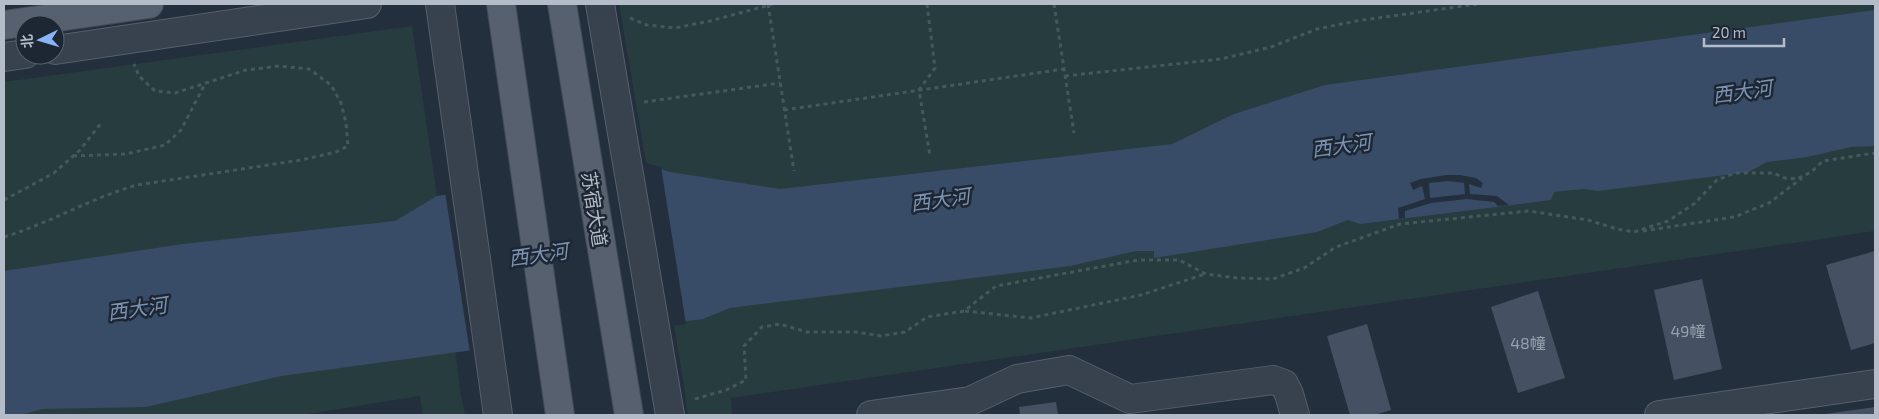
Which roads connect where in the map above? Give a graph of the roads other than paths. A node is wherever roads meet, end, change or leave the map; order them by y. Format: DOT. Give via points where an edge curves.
graph roads {
  1 [pos="150,4"];
  2 [pos="367,4"];
  3 [pos="440,4"];
  4 [pos="562,4"];
  5 [pos="600,4"];
  6 [pos="502,5"];
  7 [pos="4,25"];
  8 [pos="65,49"];
  9 [pos="1875,384"];
  10 [pos="1781,406"];
  11 [pos="971,408"];
  12 [pos="670,411"];
  13 [pos="629,414"];
  14 [pos="498,415"];
  15 [pos="560,415"];
  16 [pos="871,415"];
  17 [pos="1295,415"];
  18 [pos="1660,415"];
  1 -- 7 [label="main road"];
  2 -- 8 [label="lane"];
  3 -- 14 [label="lane"];
  4 -- 13 [label="main road, 苏宿大道"];
  5 -- 12 [label="lane" via="628,111"];
  6 -- 15 [label="main road"];
  9 -- 10 [label="lane"];
  10 -- 18 [label="lane"];
  11 -- 16 [label="lane"];
  11 -- 17 [label="lane" via="1017,379 1069,370 1130,399 1273,380 1284,384"];
}
